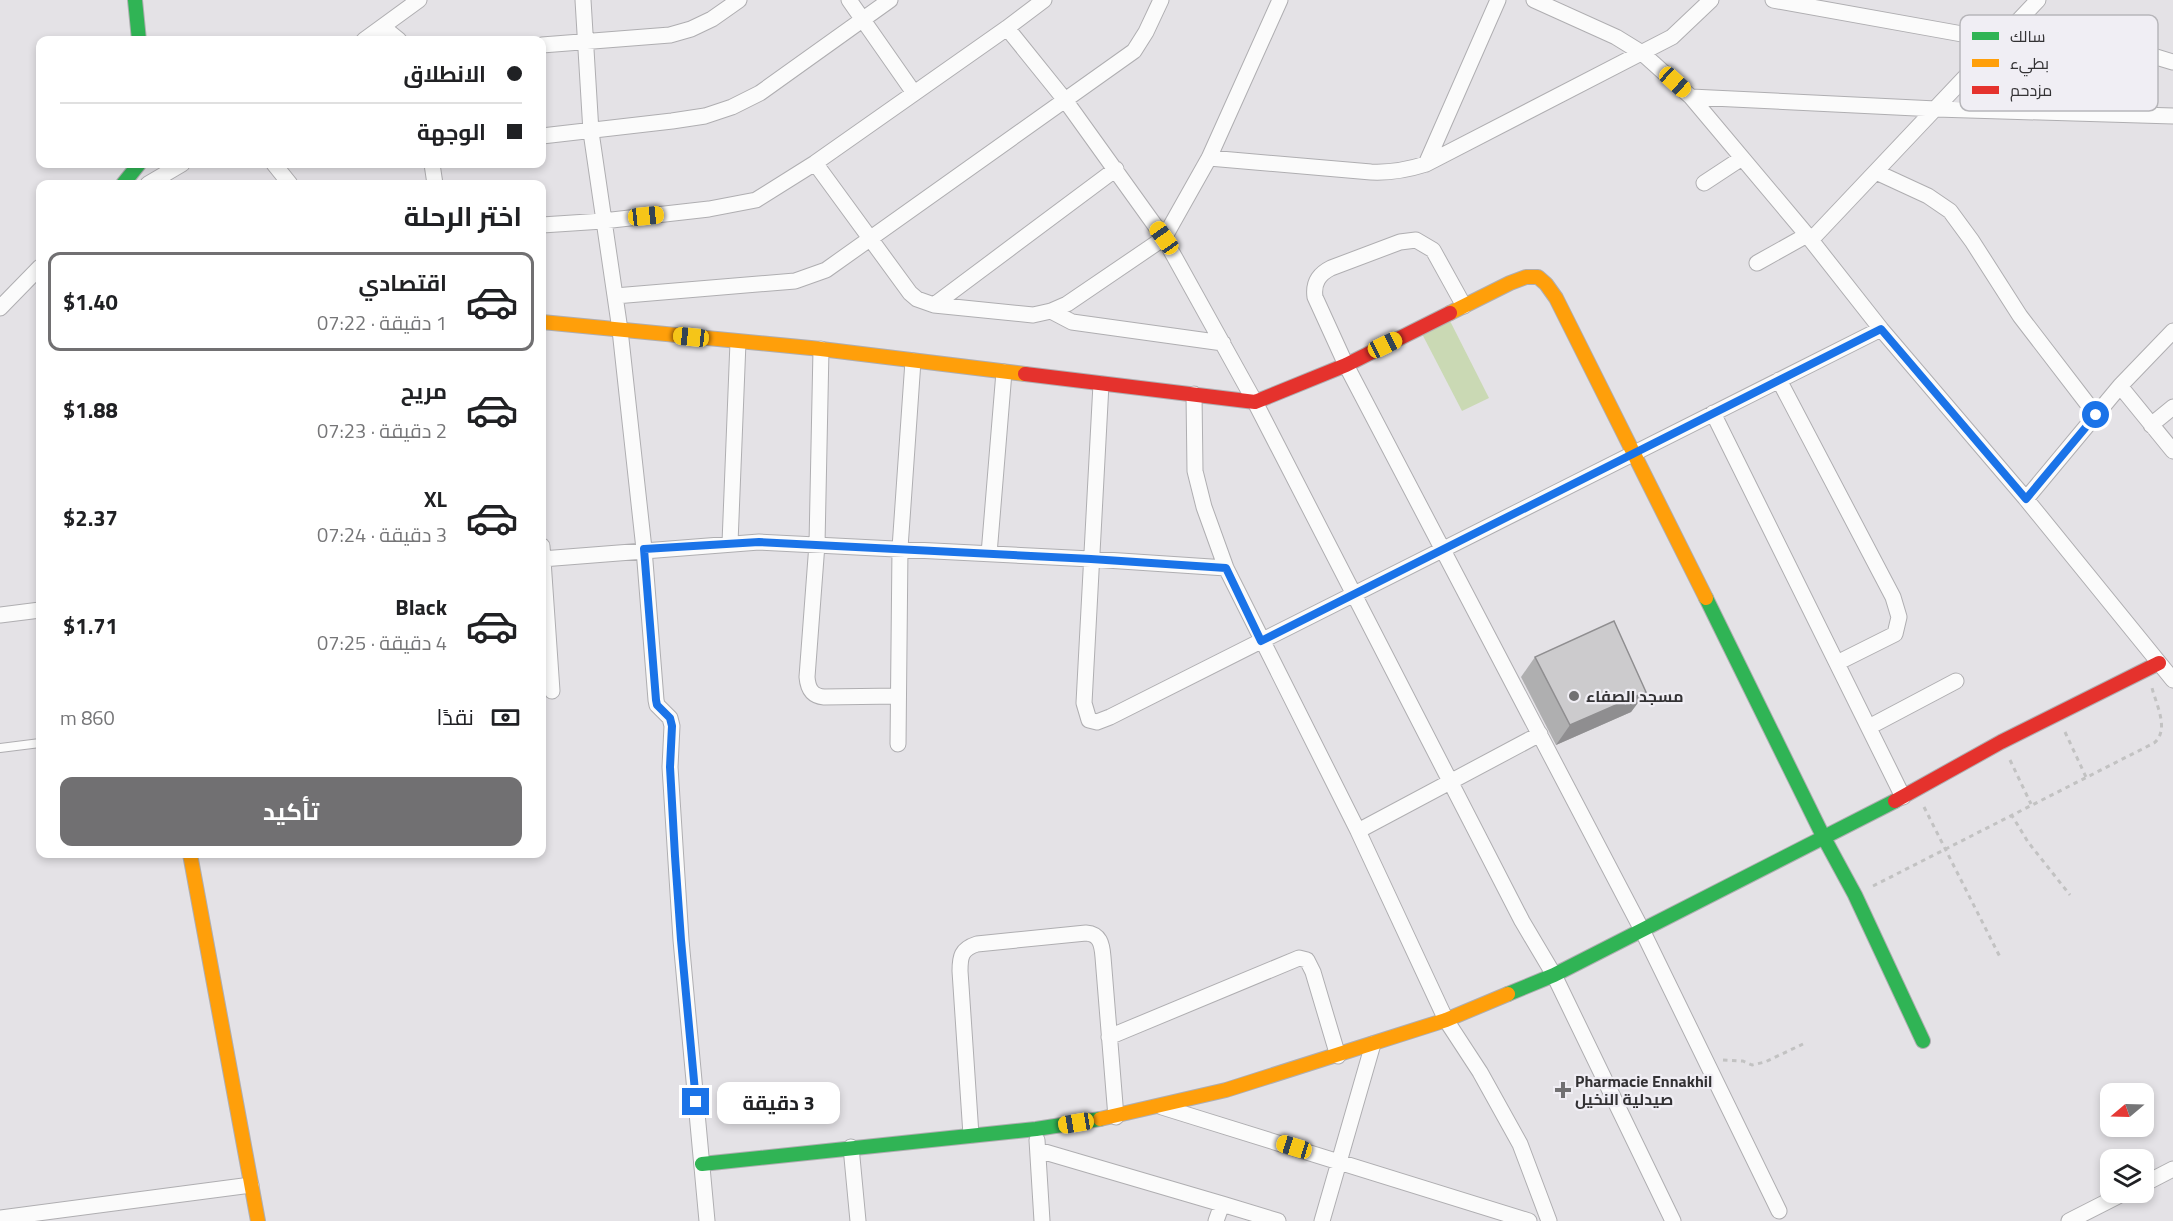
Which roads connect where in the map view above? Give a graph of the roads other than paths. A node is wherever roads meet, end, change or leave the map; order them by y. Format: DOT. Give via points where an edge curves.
graph roads {
  1 [pos="135,0"];
  2 [pos="419,0"];
  3 [pos="584,0"];
  4 [pos="739,0"];
  5 [pos="849,0"];
  6 [pos="890,0"];
  7 [pos="1044,0"];
  8 [pos="1161,0"];
  9 [pos="1280,0"];
  10 [pos="1498,0"];
  11 [pos="1534,0"];
  12 [pos="1711,0"];
  13 [pos="1773,0"];
  14 [pos="2031,2"];
  15 [pos="2021,15"];
  16 [pos="864,20"];
  17 [pos="383,27"];
  18 [pos="1007,28"];
  19 [pos="1960,34"];
  20 [pos="139,36"];
  21 [pos="370,36"];
  22 [pos="394,36"];
  23 [pos="586,42"];
  24 [pos="546,45"];
  25 [pos="1642,53"];
  26 [pos="2158,58"];
  27 [pos="2173,62"];
  28 [pos="1960,85"];
  29 [pos="914,93"];
  30 [pos="1691,97"];
  31 [pos="1065,100"];
  32 [pos="1936,110"];
  33 [pos="1960,111"];
  34 [pos="1976,111"];
  35 [pos="2173,116"];
  36 [pos="591,132"];
  37 [pos="546,136"];
  38 [pos="1209,158"];
  39 [pos="1742,158"];
  40 [pos="815,163"];
  41 [pos="1426,164"];
  42 [pos="136,168"];
  43 [pos="175,168"];
  44 [pos="277,168"];
  45 [pos="1116,169"];
  46 [pos="1876,172"];
  47 [pos="126,180"];
  48 [pos="155,180"];
  49 [pos="287,180"];
  50 [pos="1704,183"];
  51 [pos="603,221"];
  52 [pos="546,225"];
  53 [pos="1809,237"];
  54 [pos="1164,238"];
  55 [pos="872,239"];
  56 [pos="1757,263"];
  57 [pos="36,271"];
  58 [pos="615,296"];
  59 [pos="934,305"];
  60 [pos="1464,306"];
  61 [pos="0,308"];
  62 [pos="1051,311"];
  63 [pos="546,322"];
  64 [pos="1881,329"];
  65 [pos="620,330"];
  66 [pos="2173,331"];
  67 [pos="738,342"];
  68 [pos="1223,343"];
  69 [pos="821,349"];
  70 [pos="913,361"];
  71 [pos="1346,364"];
  72 [pos="1004,372"];
  73 [pos="1779,380"];
  74 [pos="1101,384"];
  75 [pos="2120,386"];
  76 [pos="1194,394"];
  77 [pos="1255,402"];
  78 [pos="2173,407"];
  79 [pos="1713,413"];
  80 [pos="2096,415"];
  81 [pos="2151,425"];
  82 [pos="2173,451"];
  83 [pos="1634,453"];
  84 [pos="2026,499"];
  85 [pos="730,543"];
  86 [pos="817,544"];
  87 [pos="900,548"];
  88 [pos="644,549"];
  89 [pos="1441,550"];
  90 [pos="546,554"];
  91 [pos="989,554"];
  92 [pos="1091,559"];
  93 [pos="1226,568"];
  94 [pos="1354,594"];
  95 [pos="546,609"];
  96 [pos="36,610"];
  97 [pos="0,615"];
  98 [pos="1261,641"];
  99 [pos="1837,663"];
  100 [pos="2159,663"];
  101 [pos="2173,680"];
  102 [pos="1956,681"];
  103 [pos="552,691"];
  104 [pos="898,696"];
  105 [pos="1869,727"];
  106 [pos="1540,734"];
  107 [pos="36,744"];
  108 [pos="898,744"];
  109 [pos="0,748"];
  110 [pos="1450,783"];
  111 [pos="1909,793"];
  112 [pos="1358,831"];
  113 [pos="1823,836"];
  114 [pos="191,858"];
  115 [pos="1642,930"];
  116 [pos="1554,975"];
  117 [pos="1446,1020"];
  118 [pos="1109,1037"];
  119 [pos="1923,1041"];
  120 [pos="1373,1044"];
  121 [pos="1338,1056"];
  122 [pos="1162,1107"];
  123 [pos="1116,1117"];
  124 [pos="1036,1129"];
  125 [pos="971,1135"];
  126 [pos="851,1147"];
  127 [pos="1038,1150"];
  128 [pos="1338,1160"];
  129 [pos="702,1164"];
  130 [pos="2173,1169"];
  131 [pos="2154,1179"];
  132 [pos="251,1185"];
  133 [pos="2104,1203"];
  134 [pos="1222,1204"];
  135 [pos="1779,1212"];
  136 [pos="0,1218"];
  137 [pos="258,1221"];
  138 [pos="708,1221"];
  139 [pos="858,1221"];
  140 [pos="1042,1221"];
  141 [pos="1216,1221"];
  142 [pos="1278,1221"];
  143 [pos="1322,1221"];
  144 [pos="1529,1221"];
  145 [pos="1549,1221"];
  146 [pos="1673,1221"];
  147 [pos="2069,1221"];
  1 -- 20 [label="street"];
  2 -- 17 [label="street"];
  3 -- 23 [label="street"];
  4 -- 23 [label="street" via="691,29 649,38"];
  5 -- 16 [label="street"];
  6 -- 16 [label="street"];
  7 -- 18 [label="street"];
  8 -- 31 [label="street" via="1134,51"];
  9 -- 38 [label="street"];
  10 -- 41 [label="street"];
  11 -- 25 [label="street"];
  12 -- 25 [label="street" via="1672,37"];
  13 -- 19 [label="street"];
  14 -- 15 [label="street"];
  16 -- 29 [label="street"];
  16 -- 36 [label="street" via="760,93 732,107 705,116"];
  17 -- 21 [label="street"];
  17 -- 22 [label="street"];
  18 -- 29 [label="street"];
  18 -- 31 [label="street"];
  23 -- 24 [label="street"];
  23 -- 36 [label="street"];
  25 -- 30 [label="street"];
  25 -- 41 [label="street"];
  26 -- 27 [label="street"];
  28 -- 32 [label="street"];
  29 -- 40 [label="street"];
  30 -- 32 [label="street"];
  30 -- 39 [label="street"];
  31 -- 45 [label="street"];
  31 -- 55 [label="street"];
  32 -- 33 [label="street"];
  32 -- 46 [label="street"];
  34 -- 35 [label="street"];
  36 -- 37 [label="street"];
  36 -- 51 [label="street"];
  38 -- 41 [label="street" via="1390,173"];
  38 -- 54 [label="street"];
  39 -- 50 [label="street"];
  39 -- 53 [label="street"];
  40 -- 51 [label="street" via="756,200"];
  40 -- 55 [label="street"];
  42 -- 47 [label="street"];
  43 -- 48 [label="street"];
  44 -- 49 [label="street"];
  45 -- 54 [label="street"];
  45 -- 59 [label="street"];
  46 -- 53 [label="street"];
  46 -- 80 [label="street" via="1928,196 1950,211 2020,316"];
  51 -- 52 [label="street"];
  51 -- 58 [label="street"];
  53 -- 56 [label="street"];
  53 -- 64 [label="street"];
  54 -- 62 [label="street"];
  54 -- 68 [label="street"];
  55 -- 58 [label="street" via="826,270 795,281"];
  55 -- 59 [label="street" via="910,293"];
  57 -- 61 [label="street"];
  58 -- 65 [label="street"];
  59 -- 62 [label="street" via="1033,315"];
  60 -- 71 [label="street"];
  60 -- 71 [label="street" via="1433,250 1416,240 1400,242 1331,268 1316,282 1315,297"];
  60 -- 83 [label="street" via="1527,276 1545,281"];
  62 -- 68 [label="street" via="1071,322"];
  63 -- 65 [label="street"];
  64 -- 73 [label="street"];
  64 -- 84 [label="street"];
  65 -- 67 [label="street"];
  65 -- 88 [label="street"];
  66 -- 75 [label="street"];
  67 -- 69 [label="street"];
  67 -- 85 [label="street"];
  68 -- 77 [label="street"];
  69 -- 70 [label="street"];
  69 -- 86 [label="street"];
  70 -- 72 [label="street"];
  70 -- 87 [label="street"];
  71 -- 77 [label="street"];
  71 -- 89 [label="street"];
  72 -- 74 [label="street"];
  72 -- 91 [label="street"];
  73 -- 79 [label="street"];
  73 -- 99 [label="street" via="1893,597 1899,616 1895,634"];
  74 -- 76 [label="street"];
  74 -- 92 [label="street"];
  75 -- 80 [label="street"];
  75 -- 81 [label="street"];
  76 -- 77 [label="street"];
  76 -- 93 [label="street" via="1195,471"];
  77 -- 94 [label="street"];
  78 -- 81 [label="street"];
  79 -- 83 [label="street"];
  79 -- 99 [label="street"];
  80 -- 84 [label="street"];
  81 -- 82 [label="street"];
  83 -- 89 [label="street"];
  83 -- 113 [label="street"];
  84 -- 100 [label="street"];
  85 -- 86 [label="street"];
  85 -- 88 [label="street"];
  86 -- 87 [label="street"];
  86 -- 104 [label="street" via="807,677 810,691 824,698"];
  87 -- 91 [label="street"];
  87 -- 104 [label="street"];
  88 -- 90 [label="street"];
  88 -- 129 [label="street" via="656,700 672,726 670,767 680,929"];
  89 -- 94 [label="street"];
  89 -- 106 [label="street"];
  91 -- 92 [label="street"];
  92 -- 93 [label="street"];
  92 -- 98 [label="street" via="1084,703 1092,722 1110,717"];
  93 -- 98 [label="street"];
  94 -- 98 [label="street"];
  94 -- 110 [label="street"];
  95 -- 103 [label="street"];
  96 -- 97 [label="street"];
  98 -- 112 [label="street"];
  99 -- 105 [label="street"];
  100 -- 101 [label="street"];
  100 -- 111 [label="street"];
  102 -- 105 [label="street"];
  104 -- 108 [label="street"];
  105 -- 111 [label="street"];
  106 -- 110 [label="street"];
  106 -- 115 [label="street"];
  107 -- 109 [label="lane"];
  110 -- 112 [label="street"];
  110 -- 116 [label="street"];
  111 -- 113 [label="street"];
  112 -- 117 [label="street"];
  113 -- 115 [label="street"];
  113 -- 119 [label="street"];
  114 -- 132 [label="street"];
  115 -- 116 [label="street"];
  115 -- 135 [label="street"];
  116 -- 117 [label="street"];
  116 -- 146 [label="street"];
  117 -- 120 [label="street"];
  117 -- 145 [label="street" via="1520,1144"];
  118 -- 121 [label="street" via="1299,958 1307,960 1313,972"];
  118 -- 123 [label="street"];
  118 -- 125 [label="street" via="1102,945 1096,936 1086,933 969,947 963,951 960,971"];
  120 -- 121 [label="street"];
  120 -- 128 [label="street"];
  121 -- 122 [label="street"];
  122 -- 123 [label="street"];
  122 -- 128 [label="street"];
  123 -- 124 [label="street"];
  124 -- 125 [label="street"];
  124 -- 127 [label="street"];
  125 -- 126 [label="street"];
  126 -- 129 [label="street"];
  126 -- 139 [label="street"];
  127 -- 134 [label="street"];
  127 -- 140 [label="street"];
  128 -- 143 [label="street"];
  128 -- 144 [label="street"];
  129 -- 138 [label="street"];
  130 -- 131 [label="street"];
  132 -- 136 [label="street"];
  132 -- 137 [label="street"];
  133 -- 147 [label="street"];
  134 -- 141 [label="street"];
  134 -- 142 [label="street"];
}
